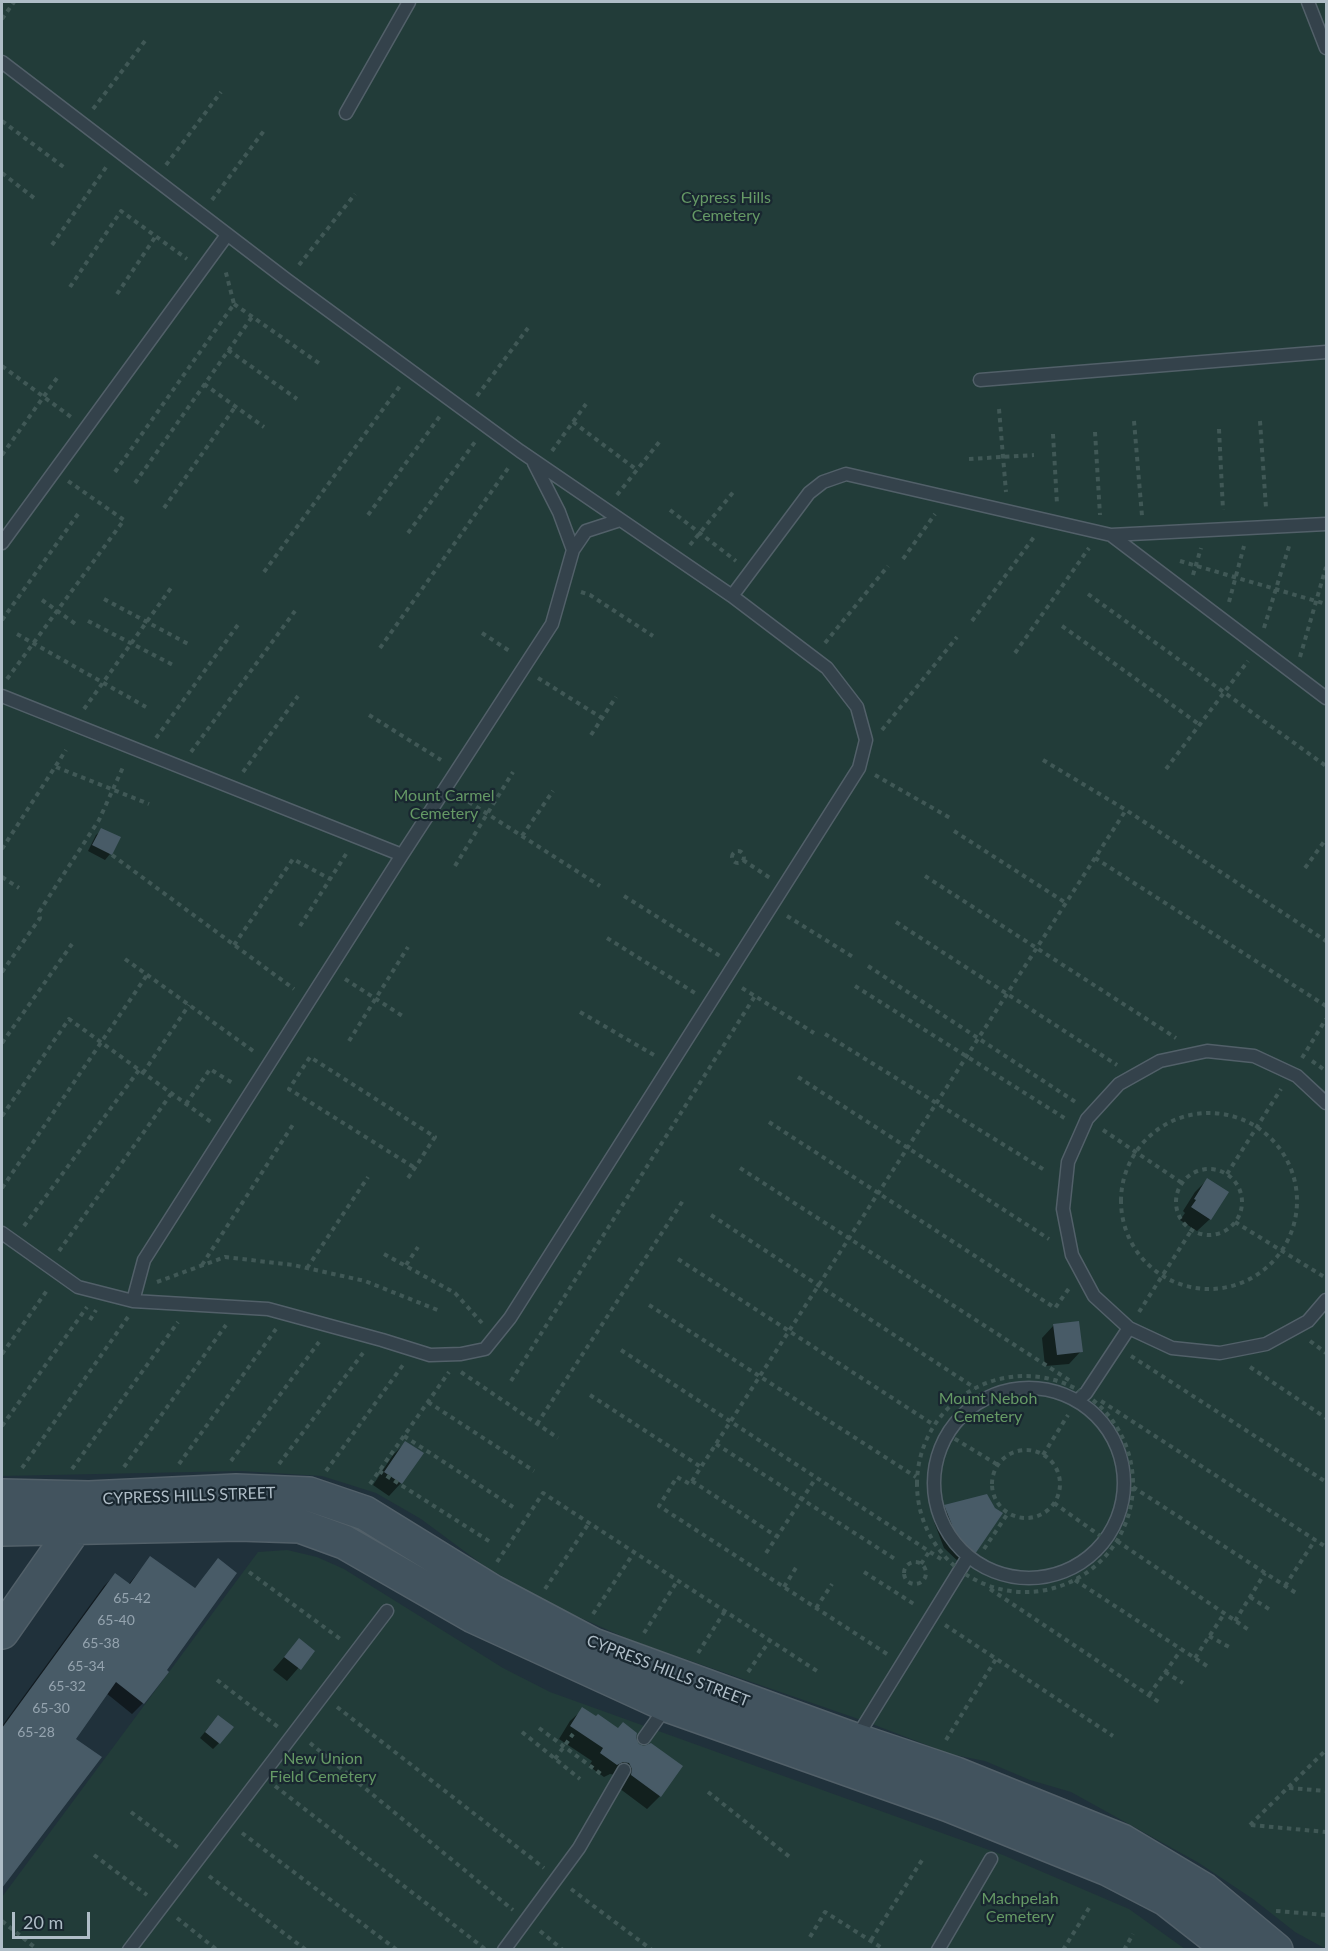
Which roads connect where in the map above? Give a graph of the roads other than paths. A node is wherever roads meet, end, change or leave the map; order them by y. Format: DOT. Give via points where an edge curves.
graph roads {
  1 [pos="409,2"];
  2 [pos="1308,2"];
  3 [pos="1326,48"];
  4 [pos="2,62"];
  5 [pos="346,113"];
  6 [pos="227,235"];
  7 [pos="1326,352"];
  8 [pos="980,380"];
  9 [pos="538,464"];
  10 [pos="620,520"];
  11 [pos="1326,524"];
  12 [pos="1106,533"];
  13 [pos="2,543"];
  14 [pos="573,550"];
  15 [pos="732,596"];
  16 [pos="2,696"];
  17 [pos="1326,698"];
  18 [pos="402,855"];
  19 [pos="1326,1103"];
  20 [pos="2,1233"];
  21 [pos="136,1297"];
  22 [pos="1326,1300"];
  23 [pos="1129,1328"];
  24 [pos="1082,1397"];
  25 [pos="9,1486"];
  26 [pos="74,1528"];
  27 [pos="2,1529"];
  28 [pos="972,1559"];
  29 [pos="387,1611"];
  30 [pos="2,1632"];
  31 [pos="680,1685"];
  32 [pos="644,1738"];
  33 [pos="850,1753"];
  34 [pos="624,1770"];
  35 [pos="992,1859"];
  36 [pos="129,1950"];
  37 [pos="504,1950"];
  38 [pos="938,1950"];
  39 [pos="1232,1950"];
  40 [pos="1276,1950"];
  1 -- 5 [label="lane"];
  2 -- 3 [label="lane"];
  4 -- 6 [label="lane"];
  6 -- 9 [label="lane"];
  6 -- 13 [label="lane"];
  7 -- 8 [label="lane"];
  9 -- 10 [label="lane"];
  9 -- 14 [label="lane"];
  10 -- 14 [label="lane" via="586,531"];
  10 -- 15 [label="lane"];
  11 -- 12 [label="lane"];
  12 -- 15 [label="lane" via="846,474 824,482 810,493"];
  12 -- 17 [label="lane"];
  14 -- 18 [label="lane" via="552,624"];
  15 -- 21 [label="lane" via="827,668 857,707 866,740 861,761 510,1318 485,1349 430,1355 268,1309 190,1305"];
  16 -- 18 [label="lane"];
  18 -- 21 [label="lane" via="144,1260"];
  19 -- 23 [label="lane" via="1295,1068 1254,1056 1207,1051 1160,1061 1119,1084 1087,1119 1068,1162 1065,1186 1063,1209 1072,1255 1094,1296"];
  20 -- 21 [label="lane" via="78,1287"];
  22 -- 23 [label="lane" via="1308,1321 1266,1344 1220,1353 1172,1348"];
  23 -- 24 [label="lane"];
  24 -- 28 [label="lane" via="1020,1388 991,1395 966,1411 947,1434 936,1459 933,1486 938,1513 950,1537"];
  24 -- 28 [label="lane" via="1119,1449 1125,1479 1121,1512 1111,1541 1062,1573 1035,1579 1007,1576"];
  25 -- 31 [label="street, CYPRESS HILLS STREET" via="89,1498 236,1491 309,1494 365,1513 493,1592"];
  26 -- 27 [label="street, CYPRESS HILLS STREET"];
  26 -- 30 [label="street"];
  26 -- 31 [label="street, CYPRESS HILLS STREET" via="300,1526 344,1542 473,1616"];
  28 -- 33 [label="lane" via="960,1571"];
  29 -- 36 [label="lane"];
  31 -- 32 [label="lane"];
  31 -- 33 [label="street, CYPRESS HILLS STREET"];
  33 -- 39 [label="street, CYPRESS HILLS STREET" via="949,1805 1108,1869 1166,1899"];
  33 -- 40 [label="street, CYPRESS HILLS STREET" via="956,1774 1122,1841 1204,1890"];
  34 -- 37 [label="lane" via="579,1848"];
  35 -- 38 [label="lane"];
}
